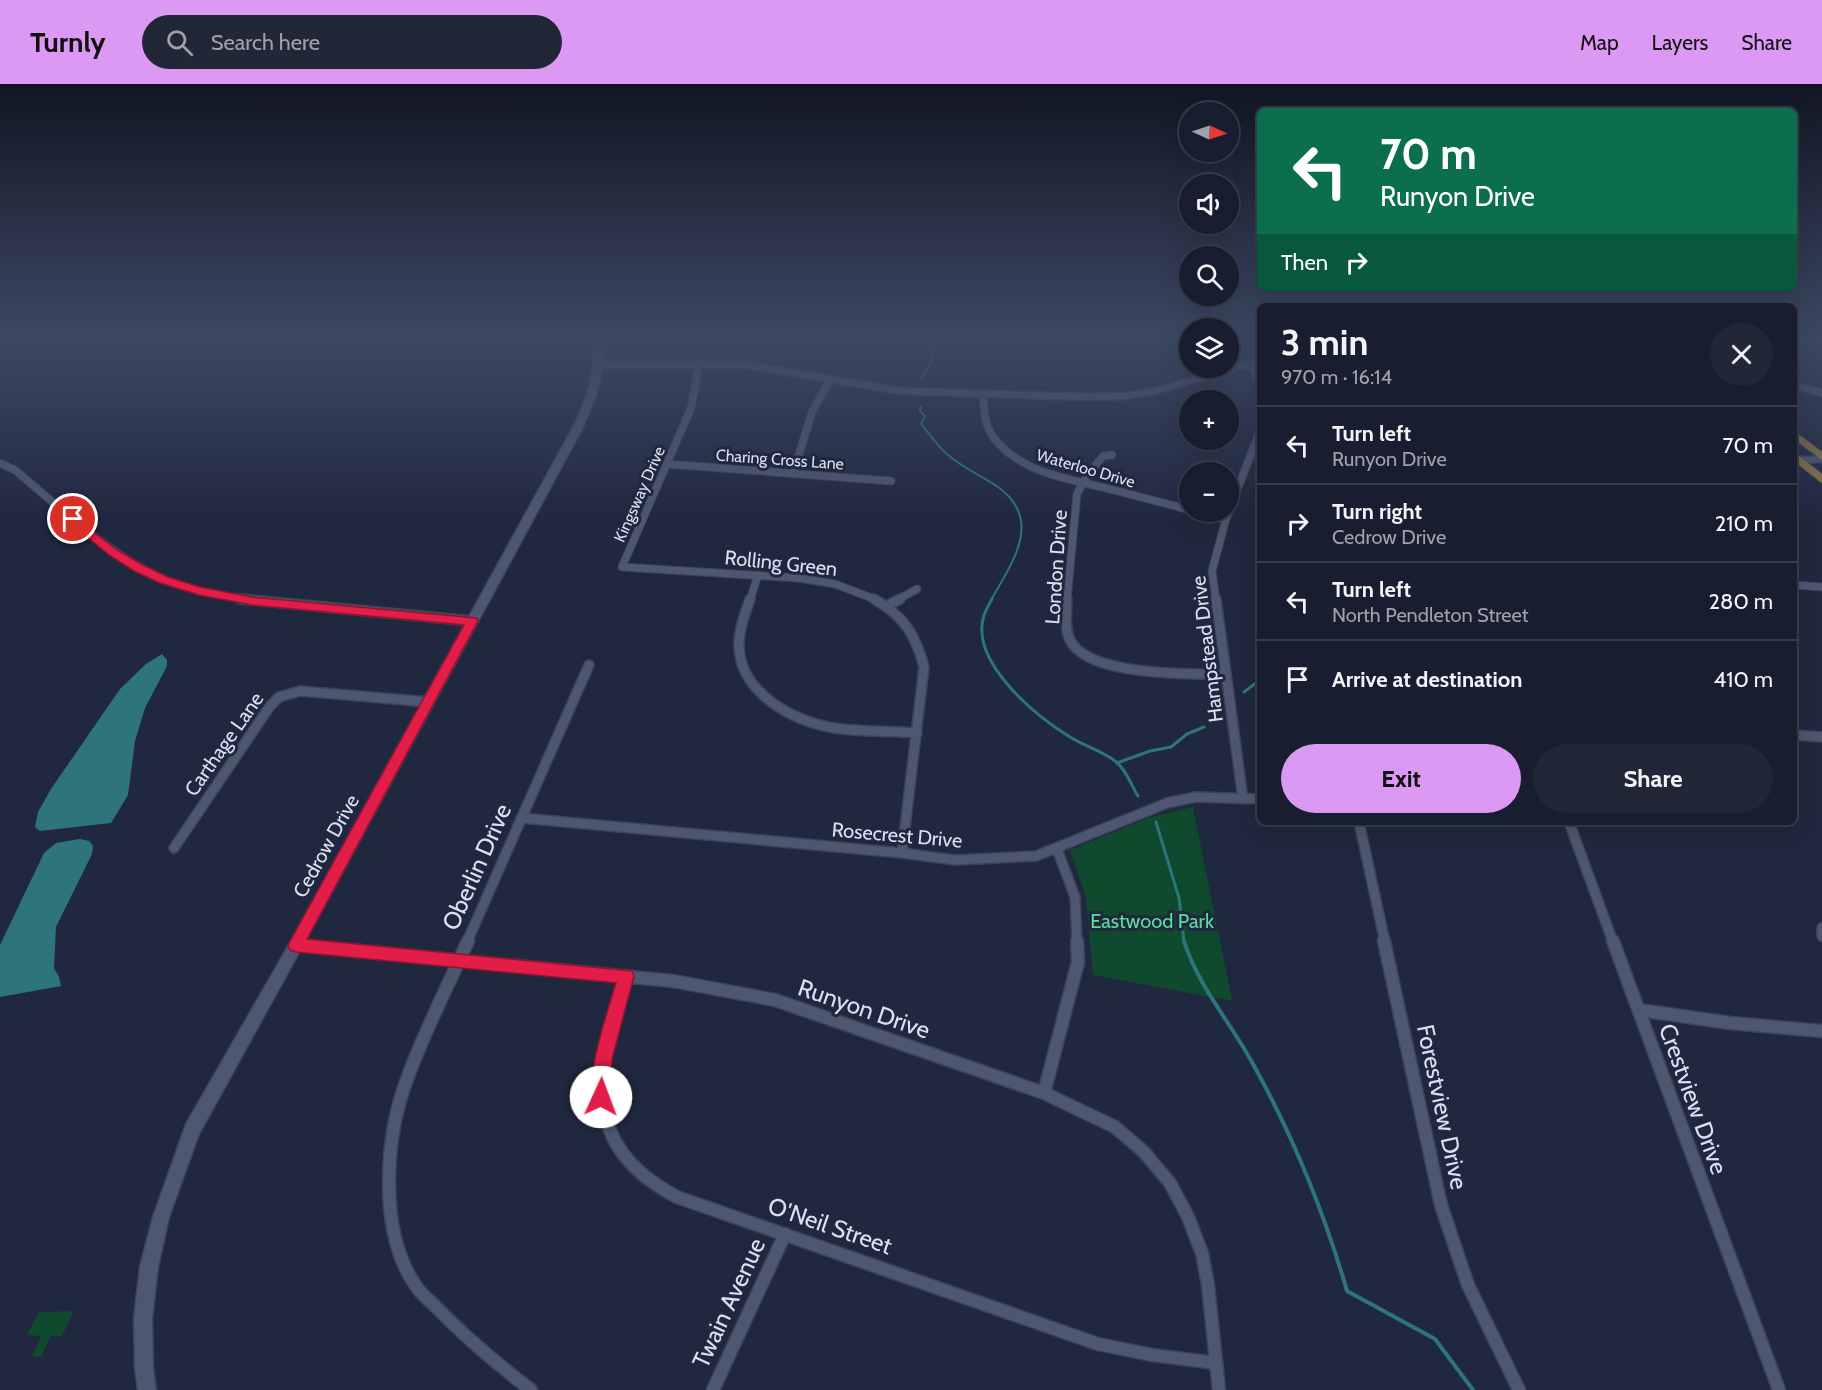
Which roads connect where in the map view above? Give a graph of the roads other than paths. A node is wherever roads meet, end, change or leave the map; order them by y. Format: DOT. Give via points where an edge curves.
graph roads {
  1 [pos="590,400"];
  2 [pos="692,400"];
  3 [pos="816,400"];
  4 [pos="984,400"];
  5 [pos="1797,437"];
  6 [pos="1257,439"];
  7 [pos="1112,455"];
  8 [pos="1797,457"];
  9 [pos="1822,458"];
  10 [pos="0,463"];
  11 [pos="667,464"];
  12 [pos="793,474"];
  13 [pos="1822,480"];
  14 [pos="891,481"];
  15 [pos="1084,483"];
  16 [pos="1239,485"];
  17 [pos="1179,507"];
  18 [pos="1225,522"];
  19 [pos="622,567"];
  20 [pos="758,575"];
  21 [pos="1797,585"];
  22 [pos="1822,587"];
  23 [pos="917,589"];
  24 [pos="887,606"];
  25 [pos="472,621"];
  26 [pos="589,665"];
  27 [pos="1226,675"];
  28 [pos="429,702"];
  29 [pos="917,733"];
  30 [pos="1797,735"];
  31 [pos="1822,737"];
  32 [pos="1243,799"];
  33 [pos="1257,799"];
  34 [pos="521,818"];
  35 [pos="1360,825"];
  36 [pos="1570,825"];
  37 [pos="174,848"];
  38 [pos="1057,849"];
  39 [pos="902,853"];
  40 [pos="1822,928"];
  41 [pos="1822,936"];
  42 [pos="296,945"];
  43 [pos="459,960"];
  44 [pos="626,976"];
  45 [pos="1639,1010"];
  46 [pos="1822,1031"];
  47 [pos="1044,1093"];
  48 [pos="785,1234"];
  49 [pos="1216,1363"];
  50 [pos="147,1390"];
  51 [pos="531,1390"];
  52 [pos="713,1390"];
  53 [pos="1219,1390"];
  54 [pos="1519,1390"];
  55 [pos="1779,1390"];
  1 -- 25 [label="street, Cedrow Drive"];
  2 -- 11 [label="street, Kingsway Drive"];
  3 -- 12 [label="street"];
  4 -- 15 [label="street, Waterloo Drive" via="987,425 1003,449 1036,469"];
  5 -- 9 [label="main road"];
  6 -- 16 [label="street, Hampstead Drive"];
  7 -- 15 [label="street, London Drive" via="1103,456"];
  8 -- 9 [label="street"];
  8 -- 13 [label="main road"];
  10 -- 25 [label="street" via="15,470 113,552 164,580 252,601"];
  11 -- 12 [label="street, Charing Cross Lane"];
  11 -- 19 [label="street, Kingsway Drive"];
  12 -- 14 [label="street, Charing Cross Lane"];
  15 -- 17 [label="street, Waterloo Drive"];
  15 -- 27 [label="street, London Drive" via="1077,494 1071,544 1067,631 1072,643 1086,656 1106,664"];
  18 -- 27 [label="street, Hampstead Drive" via="1212,570"];
  19 -- 20 [label="street, Rolling Green"];
  20 -- 24 [label="street, Rolling Green" via="831,583"];
  20 -- 29 [label="street" via="739,645 744,671 756,689 773,704 823,726"];
  21 -- 22 [label="street"];
  23 -- 24 [label="street"];
  24 -- 29 [label="street, Rolling Green" via="912,631 919,644 924,667"];
  25 -- 28 [label="street, Cedrow Drive"];
  26 -- 34 [label="street, Oberlin Drive"];
  27 -- 32 [label="street, Hampstead Drive"];
  28 -- 37 [label="street, Carthage Lane" via="300,691 279,697"];
  28 -- 42 [label="street, Cedrow Drive"];
  29 -- 39 [label="street, Rolling Green"];
  30 -- 31 [label="street"];
  32 -- 33 [label="street, Rosecrest Drive"];
  32 -- 38 [label="street, Rosecrest Drive" via="1196,797 1167,803"];
  34 -- 39 [label="street, Rosecrest Drive"];
  34 -- 43 [label="street, Oberlin Drive"];
  35 -- 54 [label="street, Forestview Drive" via="1441,1205 1468,1285"];
  36 -- 45 [label="street, Crestview Drive"];
  38 -- 39 [label="street, Rosecrest Drive" via="1036,856 986,860"];
  38 -- 47 [label="street" via="1075,897 1078,962"];
  40 -- 41 [label="street"];
  42 -- 43 [label="street, Runyon Drive"];
  42 -- 50 [label="street, Cedrow Drive" via="206,1101 176,1169 149,1267 143,1318"];
  43 -- 44 [label="street, Runyon Drive"];
  43 -- 51 [label="street, Oberlin Drive" via="407,1079 396,1114 388,1178 391,1210 416,1286 450,1323"];
  44 -- 47 [label="street, Runyon Drive" via="775,1000"];
  44 -- 48 [label="street, O'Neil Street" via="601,1078 603,1111 616,1146 636,1172 664,1191"];
  45 -- 46 [label="street"];
  45 -- 55 [label="street, Crestview Drive"];
  47 -- 49 [label="street, Runyon Drive" via="1115,1127 1144,1152 1170,1183 1202,1253"];
  48 -- 49 [label="street, O'Neil Street" via="1098,1344"];
  48 -- 52 [label="street, Twain Avenue"];
  49 -- 53 [label="street, Runyon Drive"];
}
